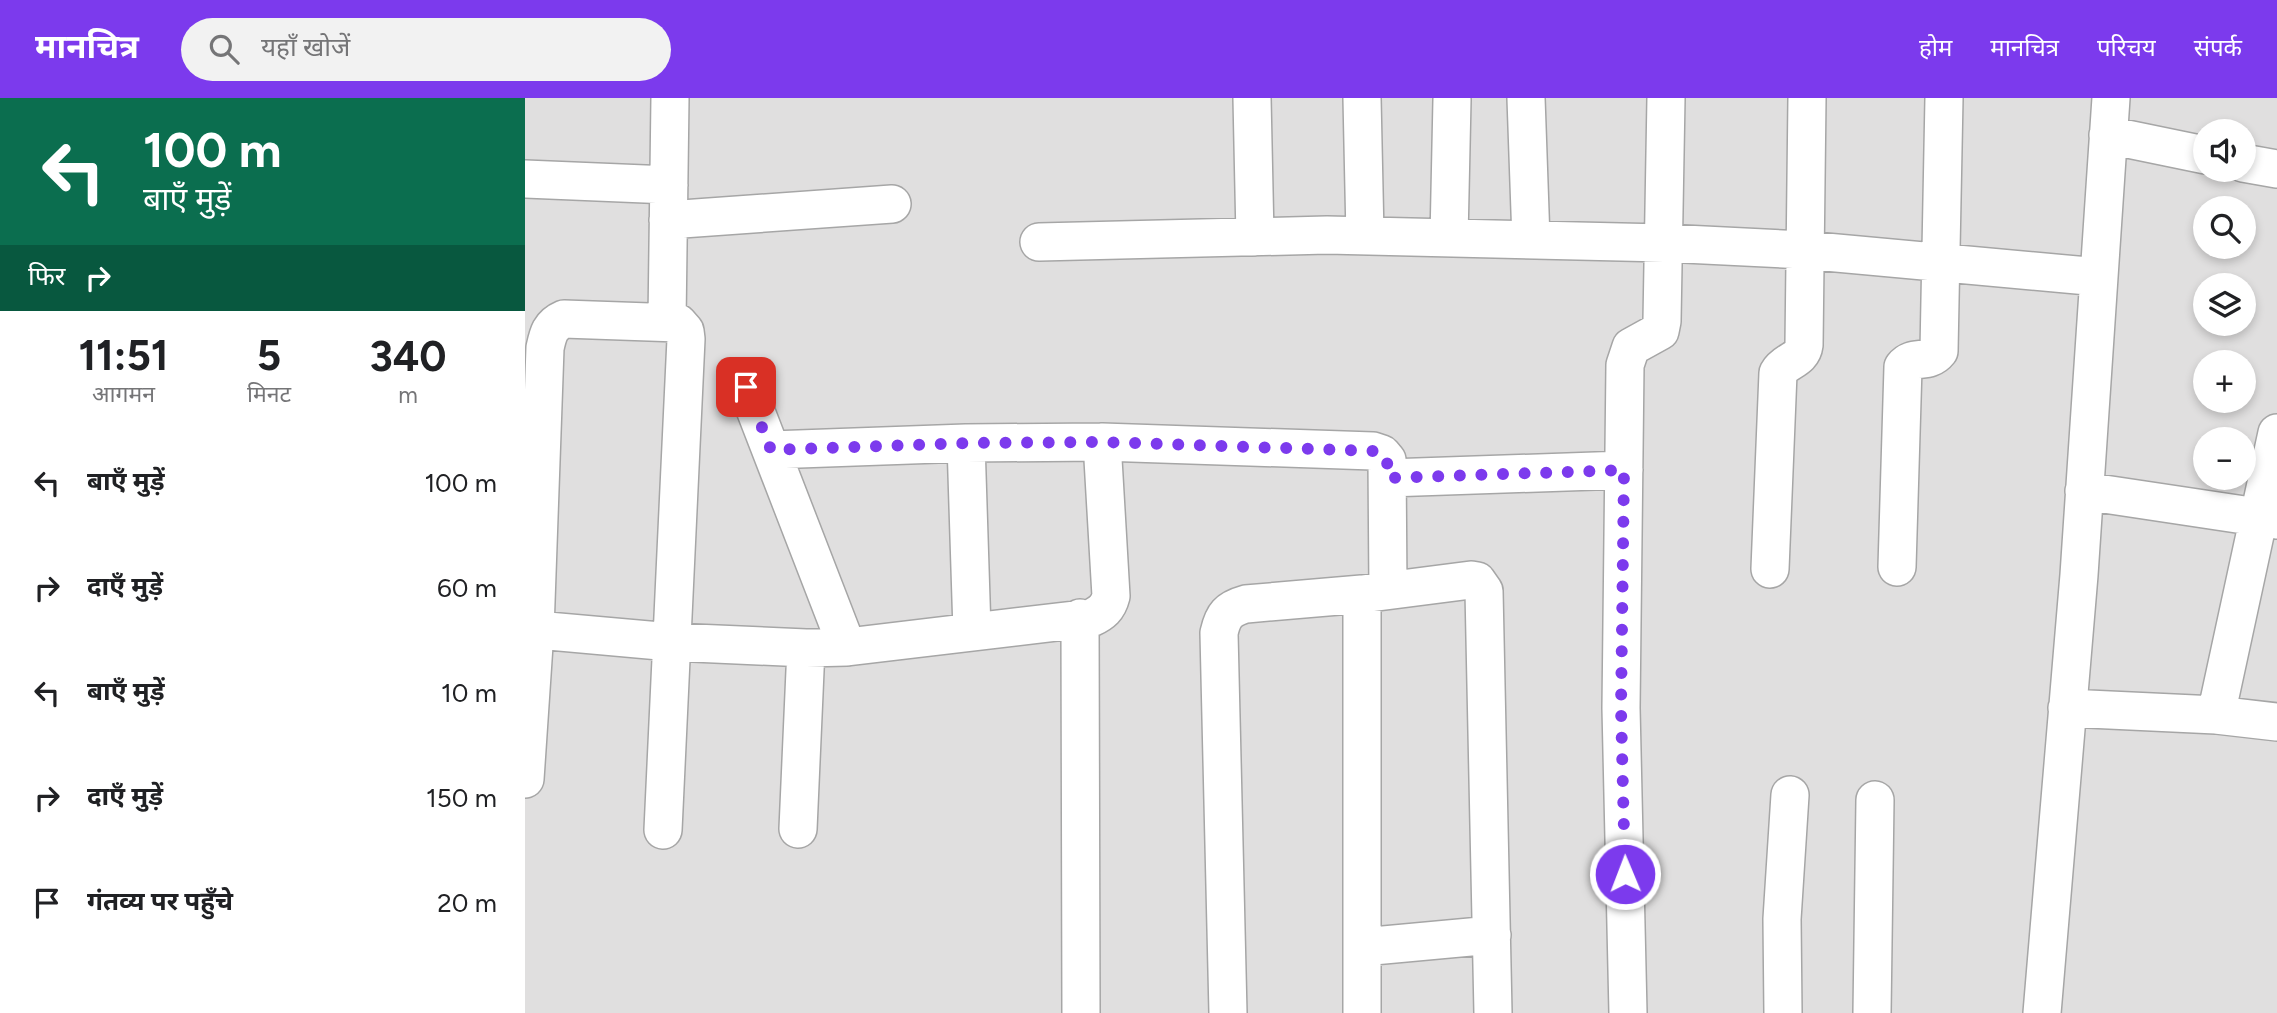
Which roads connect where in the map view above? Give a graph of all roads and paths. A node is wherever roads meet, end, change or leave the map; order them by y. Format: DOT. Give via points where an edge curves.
graph roads {
  1 [pos="670,98"];
  2 [pos="1252,98"];
  3 [pos="1362,98"];
  4 [pos="1526,98"];
  5 [pos="1666,98"];
  6 [pos="1807,98"];
  7 [pos="1944,98"];
  8 [pos="2111,98"];
  9 [pos="1452,100"];
  10 [pos="2108,135"];
  11 [pos="2193,153"];
  12 [pos="2256,165"];
  13 [pos="2277,169"];
  14 [pos="525,179"];
  15 [pos="669,202"];
  16 [pos="892,204"];
  17 [pos="1366,236"];
  18 [pos="1255,237"];
  19 [pos="1449,237"];
  20 [pos="1531,240"];
  21 [pos="1039,242"];
  22 [pos="1664,243"];
  23 [pos="1804,250"];
  24 [pos="1940,264"];
  25 [pos="2099,277"];
  26 [pos="667,321"];
  27 [pos="746,387"];
  28 [pos="2277,433"];
  29 [pos="1102,442"];
  30 [pos="966,443"];
  31 [pos="771,450"];
  32 [pos="1624,470"];
  33 [pos="1388,478"];
  34 [pos="2084,491"];
  35 [pos="2268,518"];
  36 [pos="1897,567"];
  37 [pos="1770,569"];
  38 [pos="1375,592"];
  39 [pos="1080,618"];
  40 [pos="530,630"];
  41 [pos="972,631"];
  42 [pos="671,642"];
  43 [pos="847,647"];
  44 [pos="806,648"];
  45 [pos="2067,708"];
  46 [pos="2216,715"];
  47 [pos="2277,722"];
  48 [pos="525,779"];
  49 [pos="1790,794"];
  50 [pos="1875,800"];
  51 [pos="798,829"];
  52 [pos="663,830"];
  53 [pos="1492,935"];
  54 [pos="1362,947"];
  55 [pos="1081,1013"];
  56 [pos="1228,1013"];
  57 [pos="1362,1013"];
  58 [pos="1493,1013"];
  59 [pos="1627,1013"];
  60 [pos="1783,1013"];
  61 [pos="1872,1013"];
  62 [pos="2042,1013"];
  1 -- 15 [label="street"];
  2 -- 18 [label="street"];
  3 -- 17 [label="street"];
  4 -- 20 [label="street"];
  5 -- 22 [label="street"];
  6 -- 23 [label="street"];
  7 -- 24 [label="street"];
  8 -- 10 [label="street"];
  9 -- 19 [label="street"];
  10 -- 11 [label="street"];
  10 -- 25 [label="street"];
  12 -- 13 [label="street"];
  14 -- 15 [label="street"];
  15 -- 16 [label="street"];
  15 -- 26 [label="street"];
  17 -- 18 [label="street"];
  17 -- 19 [label="street"];
  18 -- 21 [label="street"];
  19 -- 20 [label="street"];
  20 -- 22 [label="street"];
  22 -- 23 [label="street"];
  22 -- 32 [label="street" via="1660,331 1640,340 1626,355"];
  23 -- 24 [label="street"];
  23 -- 37 [label="street" via="1803,353 1782,365 1776,385"];
  24 -- 25 [label="street"];
  24 -- 36 [label="street" via="1939,351 1934,358 1913,359 1903,367"];
  25 -- 34 [label="street"];
  26 -- 40 [label="street" via="564,318 549,331"];
  26 -- 42 [label="street" via="678,323 686,339"];
  27 -- 31 [label="street"];
  28 -- 35 [label="street"];
  29 -- 30 [label="street"];
  29 -- 33 [label="street" via="1373,451 1387,460"];
  29 -- 39 [label="street" via="1111,596 1102,613"];
  30 -- 31 [label="street"];
  30 -- 41 [label="street"];
  31 -- 43 [label="street"];
  32 -- 33 [label="street"];
  32 -- 59 [label="street" via="1621,708"];
  33 -- 38 [label="street"];
  34 -- 35 [label="street"];
  34 -- 45 [label="street"];
  35 -- 46 [label="street"];
  38 -- 53 [label="street" via="1471,580 1484,591"];
  38 -- 54 [label="street"];
  38 -- 56 [label="street" via="1246,604 1223,617 1219,633"];
  39 -- 41 [label="street"];
  39 -- 55 [label="street"];
  40 -- 42 [label="street"];
  40 -- 48 [label="street"];
  41 -- 43 [label="street"];
  42 -- 44 [label="street"];
  42 -- 52 [label="street"];
  43 -- 44 [label="street"];
  44 -- 51 [label="street"];
  45 -- 46 [label="street"];
  45 -- 62 [label="street"];
  46 -- 47 [label="street"];
  49 -- 60 [label="street" via="1782,919"];
  50 -- 61 [label="street"];
  53 -- 54 [label="street"];
  53 -- 58 [label="street"];
  54 -- 57 [label="street"];
}
